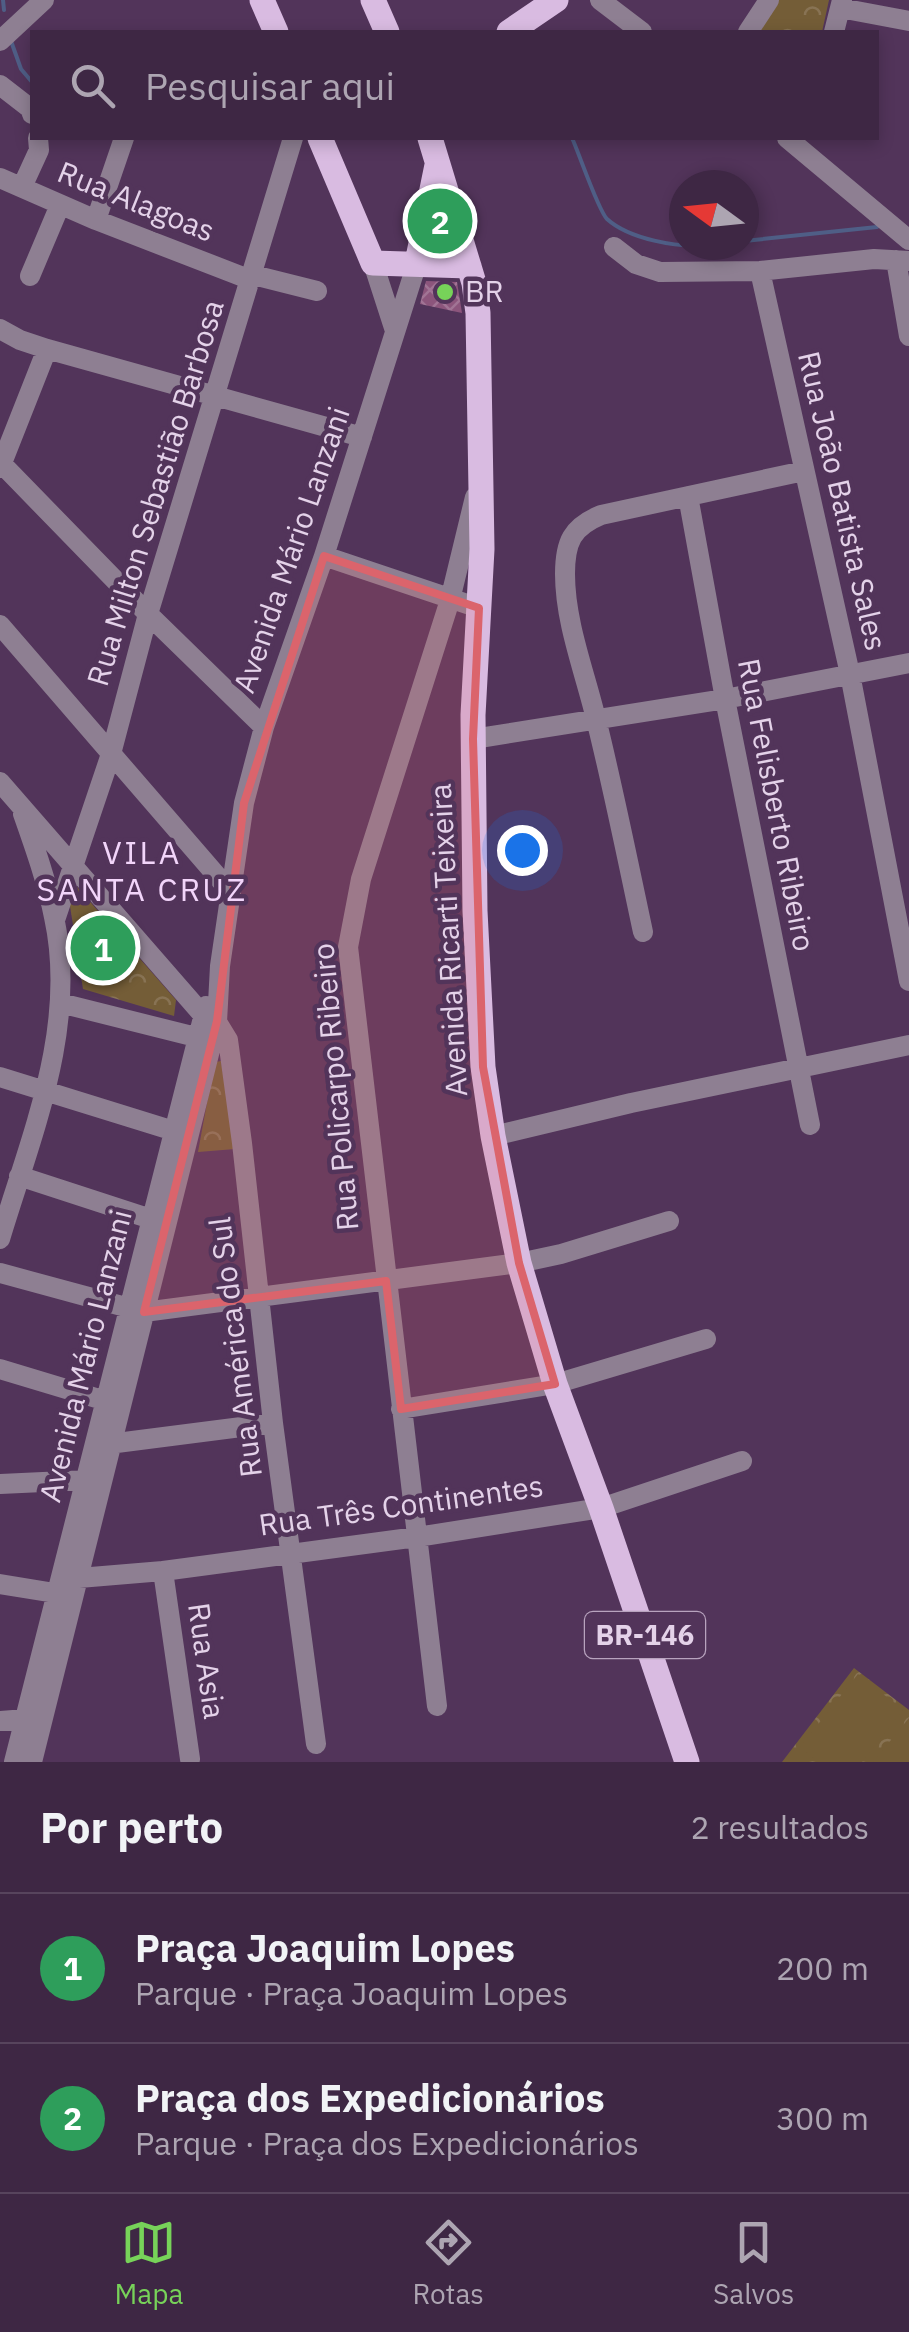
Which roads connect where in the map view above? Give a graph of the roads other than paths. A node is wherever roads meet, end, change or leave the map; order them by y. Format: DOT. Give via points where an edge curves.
graph roads {
  1 [pos="44,0"];
  2 [pos="262,0"];
  3 [pos="373,0"];
  4 [pos="556,0"];
  5 [pos="600,0"];
  6 [pos="769,0"];
  7 [pos="841,4"];
  8 [pos="909,21"];
  9 [pos="275,30"];
  10 [pos="385,30"];
  11 [pos="512,30"];
  12 [pos="639,30"];
  13 [pos="749,30"];
  14 [pos="834,30"];
  15 [pos="0,41"];
  16 [pos="0,85"];
  17 [pos="30,109"];
  18 [pos="38,140"];
  19 [pos="123,140"];
  20 [pos="292,140"];
  21 [pos="321,140"];
  22 [pos="437,144"];
  23 [pos="808,144"];
  24 [pos="0,178"];
  25 [pos="22,188"];
  26 [pos="60,205"];
  27 [pos="96,220"];
  28 [pos="905,235"];
  29 [pos="614,246"];
  30 [pos="893,260"];
  31 [pos="373,262"];
  32 [pos="417,263"];
  33 [pos="469,266"];
  34 [pos="760,271"];
  35 [pos="30,276"];
  36 [pos="252,277"];
  37 [pos="317,291"];
  38 [pos="0,329"];
  39 [pos="396,332"];
  40 [pos="909,336"];
  41 [pos="47,349"];
  42 [pos="215,396"];
  43 [pos="362,437"];
  44 [pos="1,465"];
  45 [pos="804,471"];
  46 [pos="480,476"];
  47 [pos="688,496"];
  48 [pos="324,556"];
  49 [pos="450,600"];
  50 [pos="479,608"];
  51 [pos="148,614"];
  52 [pos="0,625"];
  53 [pos="909,662"];
  54 [pos="850,674"];
  55 [pos="725,699"];
  56 [pos="597,721"];
  57 [pos="264,727"];
  58 [pos="472,739"];
  59 [pos="111,754"];
  60 [pos="0,782"];
  61 [pos="21,809"];
  62 [pos="75,864"];
  63 [pos="230,890"];
  64 [pos="55,920"];
  65 [pos="643,932"];
  66 [pos="909,980"];
  67 [pos="60,1002"];
  68 [pos="208,1028"];
  69 [pos="909,1045"];
  70 [pos="797,1070"];
  71 [pos="0,1077"];
  72 [pos="46,1090"];
  73 [pos="810,1126"];
  74 [pos="174,1131"];
  75 [pos="492,1136"];
  76 [pos="19,1176"];
  77 [pos="152,1220"];
  78 [pos="669,1220"];
  79 [pos="0,1239"];
  80 [pos="519,1262"];
  81 [pos="0,1273"];
  82 [pos="386,1281"];
  83 [pos="258,1298"];
  84 [pos="136,1310"];
  85 [pos="706,1339"];
  86 [pos="0,1368"];
  87 [pos="555,1384"];
  88 [pos="106,1402"];
  89 [pos="401,1409"];
  90 [pos="273,1424"];
  91 [pos="103,1445"];
  92 [pos="742,1461"];
  93 [pos="86,1480"];
  94 [pos="0,1484"];
  95 [pos="601,1508"];
  96 [pos="417,1537"];
  97 [pos="292,1552"];
  98 [pos="163,1571"];
  99 [pos="3,1582"];
  100 [pos="67,1587"];
  101 [pos="438,1706"];
  102 [pos="35,1718"];
  103 [pos="0,1721"];
  104 [pos="316,1744"];
  105 [pos="190,1759"];
  106 [pos="14,1762"];
  107 [pos="32,1762"];
  108 [pos="687,1762"];
  1 -- 15 [label="street"];
  2 -- 9 [label="main road"];
  3 -- 10 [label="main road"];
  4 -- 11 [label="main road"];
  5 -- 12 [label="street"];
  6 -- 13 [label="street"];
  7 -- 8 [label="street"];
  7 -- 14 [label="street"];
  16 -- 17 [label="street"];
  18 -- 25 [label="street"];
  19 -- 27 [label="street"];
  20 -- 36 [label="street, Rua Milton Sebastião Barbosa"];
  21 -- 31 [label="main road"];
  22 -- 32 [label="main road"];
  22 -- 33 [label="main road, BR-146"];
  23 -- 28 [label="street"];
  24 -- 25 [label="street, Rua Alagoas"];
  25 -- 26 [label="street, Rua Alagoas"];
  26 -- 27 [label="street, Rua Alagoas"];
  26 -- 35 [label="street"];
  27 -- 36 [label="street, Rua Alagoas"];
  29 -- 34 [label="street" via="660,272"];
  30 -- 34 [label="street"];
  30 -- 40 [label="street"];
  31 -- 32 [label="main road"];
  31 -- 39 [label="street"];
  32 -- 33 [label="main road"];
  32 -- 39 [label="street, Avenida Mário Lanzani"];
  33 -- 46 [label="main road, Avenida Ricarti Teixeira / BR-146" via="478,313"];
  34 -- 45 [label="street, Rua João Batista Sales"];
  36 -- 37 [label="street, Rua Alagoas"];
  36 -- 42 [label="street, Rua Milton Sebastião Barbosa"];
  38 -- 41 [label="street"];
  39 -- 43 [label="street, Avenida Mário Lanzani"];
  41 -- 42 [label="street"];
  41 -- 44 [label="street"];
  42 -- 43 [label="street"];
  42 -- 51 [label="street, Rua Milton Sebastião Barbosa"];
  43 -- 48 [label="street, Avenida Mário Lanzani"];
  44 -- 51 [label="street"];
  45 -- 47 [label="street"];
  45 -- 54 [label="street, Rua João Batista Sales"];
  46 -- 49 [label="street, Rua Policarpo Ribeiro"];
  46 -- 50 [label="main road, Avenida Ricarti Teixeira / BR-146"];
  47 -- 55 [label="street, Rua Felisberto Ribeiro"];
  47 -- 56 [label="street" via="580,523 570,541 564,572 568,607"];
  48 -- 49 [label="street"];
  48 -- 57 [label="street, Avenida Mário Lanzani"];
  49 -- 50 [label="street"];
  49 -- 82 [label="street, Rua Policarpo Ribeiro" via="361,879 348,947"];
  50 -- 58 [label="main road, Avenida Ricarti Teixeira / BR-146"];
  51 -- 57 [label="street"];
  51 -- 59 [label="street, Rua Milton Sebastião Barbosa"];
  52 -- 59 [label="street"];
  53 -- 54 [label="street"];
  54 -- 55 [label="street"];
  54 -- 66 [label="street, Rua João Batista Sales"];
  55 -- 56 [label="street"];
  55 -- 70 [label="street, Rua Felisberto Ribeiro"];
  56 -- 58 [label="street"];
  56 -- 65 [label="street"];
  57 -- 63 [label="street, Avenida Mário Lanzani"];
  58 -- 75 [label="main road, Avenida Ricarti Teixeira / BR-146" via="478,996"];
  59 -- 62 [label="street, Rua Milton Sebastião Barbosa"];
  59 -- 63 [label="street"];
  60 -- 61 [label="street"];
  61 -- 62 [label="street, Rua América do Sul"];
  61 -- 64 [label="street"];
  62 -- 64 [label="street, Rua Milton Sebastião Barbosa"];
  62 -- 68 [label="street, Rua América do Sul"];
  63 -- 68 [label="street, Avenida Mário Lanzani"];
  64 -- 67 [label="street"];
  67 -- 68 [label="street"];
  67 -- 72 [label="street"];
  68 -- 74 [label="street, Avenida Mário Lanzani"];
  68 -- 83 [label="street, Rua América do Sul" via="232,1062"];
  68 -- 84 [label="street, Avenida Mário Lanzani"];
  69 -- 70 [label="street"];
  70 -- 73 [label="street, Rua Felisberto Ribeiro"];
  70 -- 75 [label="street"];
  71 -- 72 [label="street"];
  72 -- 74 [label="street"];
  72 -- 76 [label="street"];
  74 -- 77 [label="street, Avenida Mário Lanzani"];
  75 -- 80 [label="main road, Avenida Ricarti Teixeira / BR-146"];
  76 -- 77 [label="street"];
  76 -- 79 [label="street"];
  77 -- 84 [label="street, Avenida Mário Lanzani"];
  78 -- 80 [label="street"];
  80 -- 82 [label="street"];
  80 -- 87 [label="main road, Avenida Ricarti Teixeira / BR-146"];
  81 -- 84 [label="street"];
  82 -- 83 [label="street"];
  82 -- 89 [label="street, Rua Policarpo Ribeiro"];
  83 -- 84 [label="street"];
  83 -- 90 [label="street, Rua América do Sul"];
  84 -- 88 [label="street, Avenida Mário Lanzani"];
  84 -- 91 [label="street, Avenida Mário Lanzani"];
  85 -- 87 [label="street"];
  86 -- 88 [label="street"];
  87 -- 89 [label="street"];
  87 -- 95 [label="main road, Avenida Ricarti Teixeira / BR-146"];
  88 -- 91 [label="street, Avenida Mário Lanzani"];
  89 -- 96 [label="street, Rua Policarpo Ribeiro"];
  90 -- 91 [label="street"];
  90 -- 97 [label="street, Rua América do Sul"];
  91 -- 93 [label="street, Avenida Mário Lanzani"];
  91 -- 100 [label="street, Avenida Mário Lanzani"];
  92 -- 95 [label="street, Rua Três Continentes"];
  93 -- 94 [label="street"];
  93 -- 100 [label="street, Avenida Mário Lanzani"];
  95 -- 96 [label="street, Rua Três Continentes"];
  95 -- 108 [label="main road, Avenida Ricarti Teixeira / BR-146"];
  96 -- 97 [label="street, Rua Três Continentes"];
  96 -- 101 [label="street, Rua Policarpo Ribeiro"];
  97 -- 98 [label="street, Rua Três Continentes"];
  97 -- 104 [label="street, Rua América do Sul"];
  98 -- 100 [label="street, Rua Três Continentes"];
  98 -- 105 [label="street, Rua Asia"];
  99 -- 100 [label="street, Rua Três Continentes"];
  100 -- 102 [label="street, Avenida Mário Lanzani"];
  102 -- 103 [label="street"];
  102 -- 106 [label="street, Avenida Mário Lanzani"];
  102 -- 107 [label="street, Avenida Mário Lanzani"];
}
